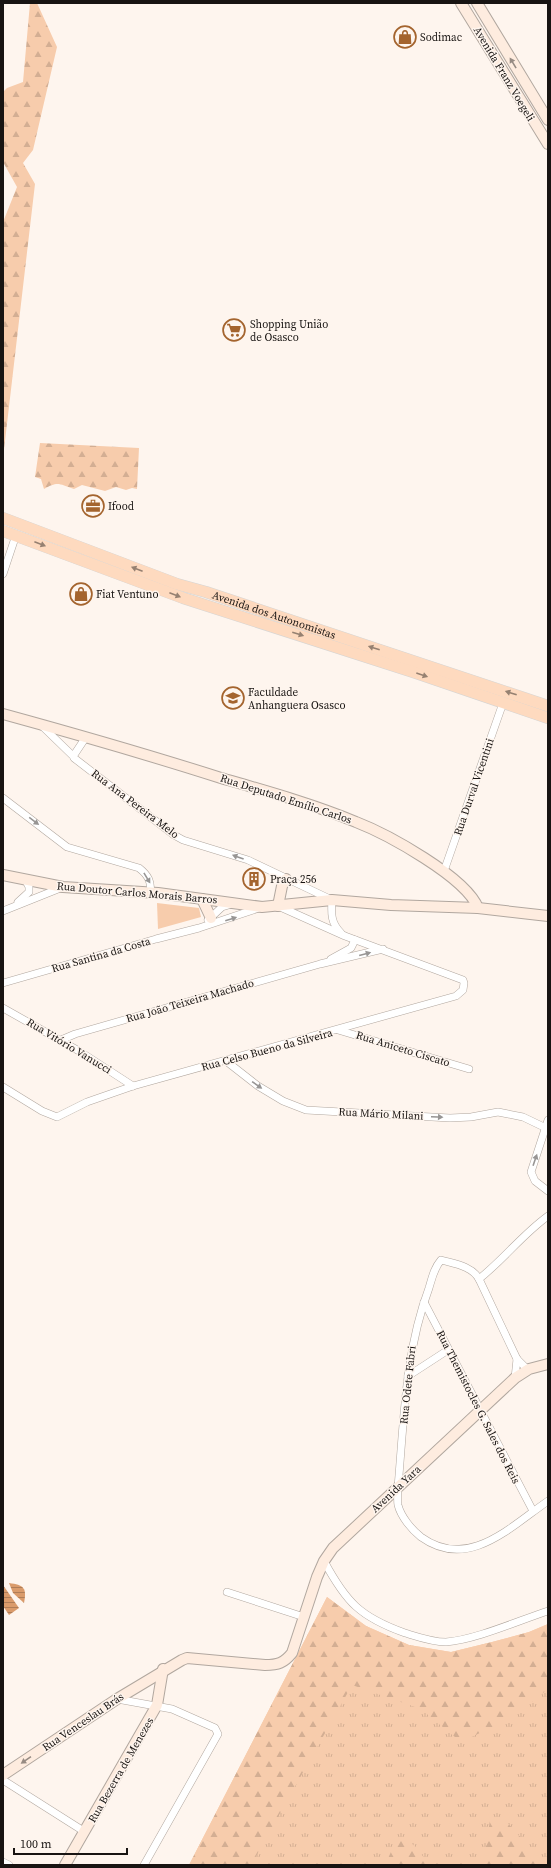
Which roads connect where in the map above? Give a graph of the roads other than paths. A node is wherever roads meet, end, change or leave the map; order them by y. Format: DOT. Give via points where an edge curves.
graph roads {
  1 [pos="461,3"];
  2 [pos="477,3"];
  3 [pos="509,82"];
  4 [pos="536,100"];
  5 [pos="548,120"];
  6 [pos="548,144"];
  7 [pos="3,518"];
  8 [pos="3,531"];
  9 [pos="16,535"];
  10 [pos="3,574"];
  11 [pos="503,703"];
  12 [pos="548,706"];
  13 [pos="3,714"];
  14 [pos="548,718"];
  15 [pos="40,724"];
  16 [pos="86,737"];
  17 [pos="74,756"];
  18 [pos="3,798"];
  19 [pos="444,871"];
  20 [pos="3,875"];
  21 [pos="286,879"];
  22 [pos="26,881"];
  23 [pos="63,887"];
  24 [pos="150,893"];
  25 [pos="202,899"];
  26 [pos="332,900"];
  27 [pos="238,903"];
  28 [pos="278,906"];
  29 [pos="262,907"];
  30 [pos="478,908"];
  31 [pos="3,911"];
  32 [pos="548,916"];
  33 [pos="210,918"];
  34 [pos="332,919"];
  35 [pos="315,924"];
  36 [pos="199,928"];
  37 [pos="344,936"];
  38 [pos="355,940"];
  39 [pos="383,949"];
  40 [pos="320,964"];
  41 [pos="462,980"];
  42 [pos="3,983"];
  43 [pos="3,1008"];
  44 [pos="338,1030"];
  45 [pos="60,1040"];
  46 [pos="226,1061"];
  47 [pos="469,1069"];
  48 [pos="133,1086"];
  49 [pos="3,1087"];
  50 [pos="547,1124"];
  51 [pos="548,1191"];
  52 [pos="548,1216"];
  53 [pos="480,1279"];
  54 [pos="424,1302"];
  55 [pos="448,1350"];
  56 [pos="517,1359"];
  57 [pos="548,1364"];
  58 [pos="528,1370"];
  59 [pos="408,1376"];
  60 [pos="515,1378"];
  61 [pos="479,1411"];
  62 [pos="398,1487"];
  63 [pos="548,1501"];
  64 [pos="533,1512"];
  65 [pos="324,1561"];
  66 [pos="228,1592"];
  67 [pos="548,1610"];
  68 [pos="304,1617"];
  69 [pos="292,1653"];
  70 [pos="163,1670"];
  71 [pos="117,1699"];
  72 [pos="157,1706"];
  73 [pos="3,1775"];
  74 [pos="3,1780"];
  75 [pos="85,1832"];
  76 [pos="3,1862"];
  77 [pos="9,1865"];
  78 [pos="66,1865"];
  79 [pos="144,1865"];
  1 -- 3 [label="street, Avenida Franz Voegeli"];
  4 -- 2 [label="street, Avenida Franz Voegeli, one-way"];
  3 -- 4 [label="street" via="514,81 522,85"];
  3 -- 6 [label="street, Avenida Franz Voegeli"];
  4 -- 5 [label="street, Avenida Franz Voegeli"];
  12 -- 7 [label="main road, Avenida dos Autonomistas, one-way" via="177,584"];
  8 -- 9 [label="main road, Avenida dos Autonomistas"];
  9 -- 10 [label="street"];
  9 -- 11 [label="main road, Avenida dos Autonomistas, one-way" via="183,598"];
  11 -- 14 [label="main road, Avenida dos Autonomistas"];
  11 -- 19 [label="street, Rua Durval Vicentini"];
  13 -- 15 [label="street, Rua Deputado Emílio Carlos"];
  15 -- 16 [label="street, Rua Deputado Emílio Carlos"];
  15 -- 17 [label="street, Rua Ana Pereira Melo"];
  16 -- 17 [label="street"];
  16 -- 19 [label="street, Rua Deputado Emílio Carlos" via="263,790 357,822"];
  21 -- 17 [label="street, Rua Ana Pereira Melo, one-way" via="248,860 174,835"];
  18 -- 24 [label="street, one-way" via="67,847 139,868 151,884"];
  19 -- 30 [label="street, Rua Deputado Emílio Carlos" via="470,894"];
  20 -- 22 [label="street, Rua Doutor Carlos Morais Barros"];
  21 -- 26 [label="street, Rua Ana Pereira Melo"];
  21 -- 28 [label="street"];
  22 -- 23 [label="street, Rua Doutor Carlos Morais Barros"];
  22 -- 31 [label="street" via="29,892 22,900"];
  23 -- 24 [label="street, Rua Doutor Carlos Morais Barros"];
  23 -- 31 [label="street"];
  24 -- 25 [label="street, Rua Doutor Carlos Morais Barros"];
  25 -- 27 [label="street, Rua Doutor Carlos Morais Barros"];
  25 -- 33 [label="street"];
  26 -- 28 [label="street"];
  26 -- 30 [label="street"];
  26 -- 34 [label="street"];
  27 -- 29 [label="street, Rua Doutor Carlos Morais Barros"];
  27 -- 33 [label="street, Rua Santina da Costa" via="222,907"];
  28 -- 29 [label="street, Rua Doutor Carlos Morais Barros"];
  28 -- 35 [label="street, Rua Doutor Carlos Morais Barros"];
  36 -- 29 [label="street, Rua Santina da Costa, one-way"];
  30 -- 32 [label="street"];
  33 -- 36 [label="street, Rua Santina da Costa"];
  34 -- 35 [label="street"];
  34 -- 37 [label="street"];
  35 -- 37 [label="street, Rua Doutor Carlos Morais Barros"];
  36 -- 42 [label="street, Rua Santina da Costa"];
  37 -- 38 [label="street, Rua Doutor Carlos Morais Barros"];
  38 -- 39 [label="street, Rua Doutor Carlos Morais Barros"];
  38 -- 40 [label="street, Rua João Teixeira Machado" via="346,952"];
  40 -- 39 [label="street, Rua João Teixeira Machado, one-way"];
  39 -- 41 [label="street, Rua Doutor Carlos Morais Barros"];
  40 -- 45 [label="street, Rua João Teixeira Machado"];
  41 -- 44 [label="street, Rua Celso Bueno da Silveira" via="463,990 456,996"];
  43 -- 45 [label="street, Rua Vitório Vanucci"];
  44 -- 46 [label="street, Rua Celso Bueno da Silveira"];
  44 -- 47 [label="street, Rua Aniceto Ciscato"];
  45 -- 48 [label="street, Rua Vitório Vanucci"];
  46 -- 48 [label="street, Rua Celso Bueno da Silveira"];
  46 -- 50 [label="street, Rua Mário Milani, one-way" via="268,1092 306,1110 450,1118 498,1112"];
  48 -- 49 [label="street, Rua Celso Bueno da Silveira" via="87,1102 57,1117 51,1116"];
  51 -- 50 [label="street, one-way" via="535,1182 531,1172"];
  52 -- 53 [label="street" via="527,1232"];
  53 -- 54 [label="street, Rua Odete Fabri" via="470,1269 441,1260"];
  53 -- 56 [label="street"];
  54 -- 55 [label="street, Rua Themistocles G. Sales dos Reis"];
  54 -- 59 [label="street, Rua Odete Fabri" via="414,1336"];
  55 -- 59 [label="street"];
  55 -- 61 [label="street, Rua Themistocles G. Sales dos Reis"];
  56 -- 58 [label="street"];
  56 -- 60 [label="street"];
  57 -- 58 [label="street, Avenida Yara"];
  58 -- 60 [label="street, Avenida Yara"];
  59 -- 62 [label="street, Rua Odete Fabri"];
  60 -- 61 [label="street, Avenida Yara"];
  61 -- 62 [label="street, Avenida Yara"];
  61 -- 64 [label="street, Rua Themistocles G. Sales dos Reis"];
  62 -- 64 [label="street, Rua Odete Fabri" via="398,1505 404,1518 418,1535 445,1550 481,1546"];
  62 -- 65 [label="street, Avenida Yara" via="344,1537"];
  63 -- 64 [label="street, Rua Odete Fabri"];
  65 -- 67 [label="street" via="344,1595 360,1611 382,1624 423,1639 446,1642 467,1638"];
  65 -- 68 [label="street, Avenida Yara"];
  66 -- 68 [label="street"];
  68 -- 69 [label="street, Avenida Yara"];
  69 -- 70 [label="street, Rua Venceslau Brás" via="287,1660 277,1664 187,1658"];
  70 -- 71 [label="street, Rua Venceslau Brás"];
  70 -- 72 [label="street, Rua Bezerra de Menezes"];
  71 -- 72 [label="street"];
  71 -- 73 [label="street, Rua Venceslau Brás, one-way"];
  72 -- 75 [label="street, Rua Bezerra de Menezes"];
  72 -- 79 [label="street" via="172,1709 214,1728 217,1737"];
  74 -- 75 [label="street"];
  75 -- 78 [label="street, Rua Bezerra de Menezes"];
  76 -- 77 [label="street"];
}
